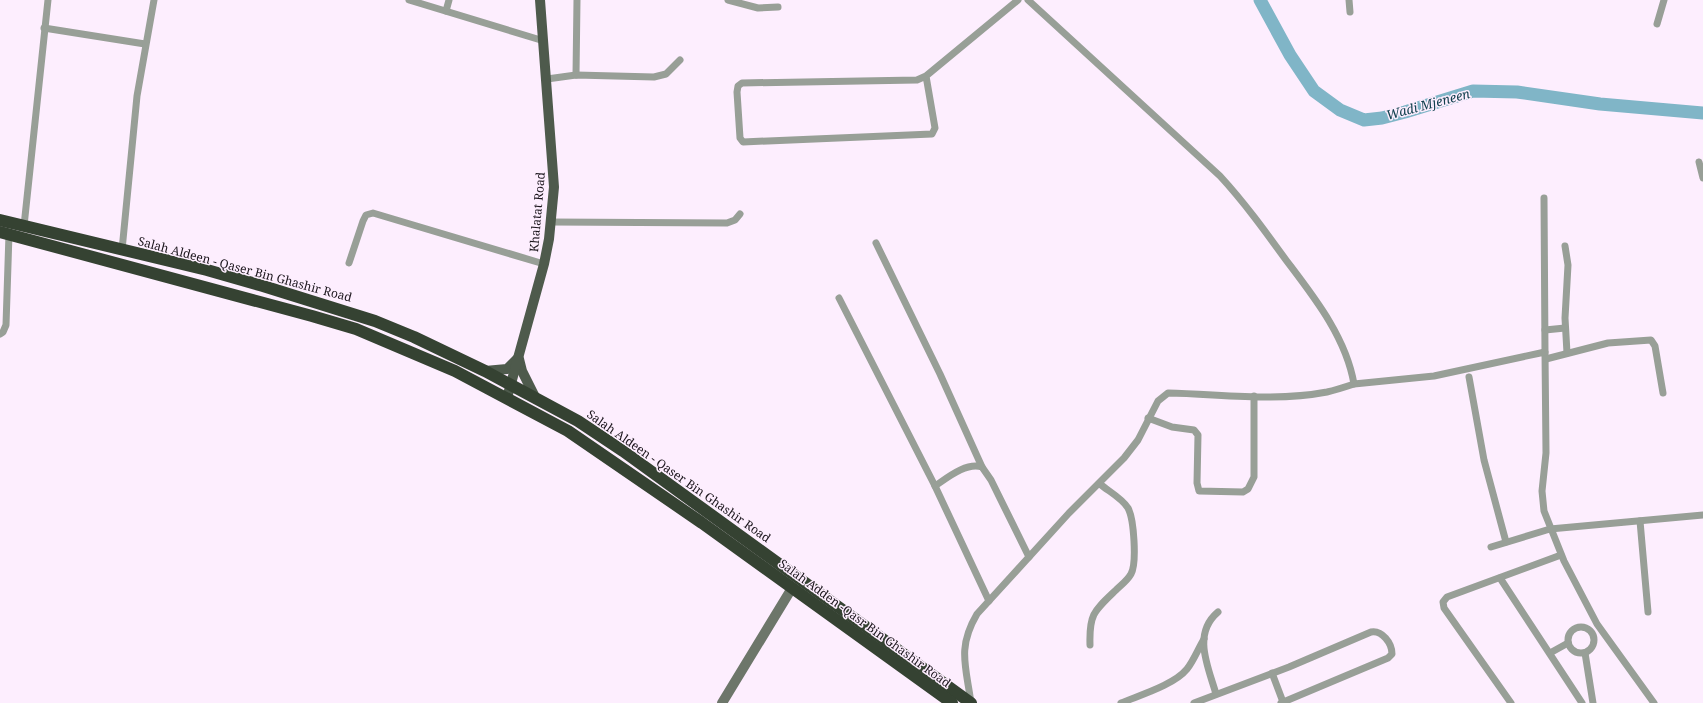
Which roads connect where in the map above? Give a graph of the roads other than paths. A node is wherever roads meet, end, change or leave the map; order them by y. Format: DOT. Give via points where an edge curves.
graph roads {
  1 [pos="48,0"];
  2 [pos="154,0"];
  3 [pos="409,0"];
  4 [pos="449,0"];
  5 [pos="540,0"];
  6 [pos="577,0"];
  7 [pos="728,0"];
  8 [pos="1018,0"];
  9 [pos="1028,0"];
  10 [pos="1349,0"];
  11 [pos="1664,0"];
  12 [pos="778,7"];
  13 [pos="446,11"];
  14 [pos="1350,12"];
  15 [pos="1656,24"];
  16 [pos="44,28"];
  17 [pos="544,41"];
  18 [pos="145,44"];
  19 [pos="680,60"];
  20 [pos="576,75"];
  21 [pos="926,76"];
  22 [pos="547,79"];
  23 [pos="1699,162"];
  24 [pos="1703,178"];
  25 [pos="1544,198"];
  26 [pos="740,214"];
  27 [pos="0,220"];
  28 [pos="551,222"];
  29 [pos="24,226"];
  30 [pos="5,233"];
  31 [pos="67,237"];
  32 [pos="876,243"];
  33 [pos="1565,246"];
  34 [pos="64,249"];
  35 [pos="122,250"];
  36 [pos="349,263"];
  37 [pos="544,264"];
  38 [pos="839,298"];
  39 [pos="1565,328"];
  40 [pos="1545,330"];
  41 [pos="0,334"];
  42 [pos="1566,353"];
  43 [pos="1546,355"];
  44 [pos="519,358"];
  45 [pos="486,371"];
  46 [pos="1469,377"];
  47 [pos="511,384"];
  48 [pos="1354,384"];
  49 [pos="1663,393"];
  50 [pos="1254,396"];
  51 [pos="507,398"];
  52 [pos="536,399"];
  53 [pos="1148,418"];
  54 [pos="578,421"];
  55 [pos="568,432"];
  56 [pos="982,467"];
  57 [pos="1100,484"];
  58 [pos="935,486"];
  59 [pos="1703,515"];
  60 [pos="1640,521"];
  61 [pos="1550,529"];
  62 [pos="1506,542"];
  63 [pos="1491,547"];
  64 [pos="1561,555"];
  65 [pos="1029,557"];
  66 [pos="1500,578"];
  67 [pos="792,588"];
  68 [pos="989,601"];
  69 [pos="1218,612"];
  70 [pos="1648,612"];
  71 [pos="1597,624"];
  72 [pos="1590,630"];
  73 [pos="1204,640"];
  74 [pos="1568,643"];
  75 [pos="1090,645"];
  76 [pos="1550,653"];
  77 [pos="1585,653"];
  78 [pos="1272,673"];
  79 [pos="1216,694"];
  80 [pos="722,703"];
  81 [pos="952,703"];
  82 [pos="971,703"];
  83 [pos="1121,703"];
  84 [pos="1194,703"];
  85 [pos="1282,703"];
  86 [pos="1511,703"];
  87 [pos="1582,703"];
  88 [pos="1593,703"];
  89 [pos="1654,703"];
  1 -- 16 [label="street"];
  2 -- 18 [label="street"];
  3 -- 13 [label="street"];
  4 -- 13 [label="street"];
  5 -- 17 [label="main road, Khalatat Road"];
  6 -- 20 [label="street"];
  7 -- 12 [label="street" via="758,8"];
  8 -- 21 [label="street"];
  9 -- 48 [label="street" via="1220,176 1242,200 1311,293 1335,332 1351,365"];
  10 -- 14 [label="street"];
  11 -- 15 [label="street"];
  13 -- 17 [label="street"];
  16 -- 18 [label="street"];
  16 -- 29 [label="street"];
  17 -- 22 [label="main road, Khalatat Road"];
  18 -- 35 [label="street" via="137,96"];
  19 -- 20 [label="street" via="666,74 654,77"];
  20 -- 22 [label="street"];
  21 -- 21 [label="street" via="914,80 742,83 738,86 737,92 740,138 743,142 932,134 935,128"];
  22 -- 28 [label="main road, Khalatat Road" via="554,180"];
  23 -- 24 [label="street"];
  25 -- 40 [label="street"];
  26 -- 28 [label="street" via="727,223"];
  27 -- 29 [label="highway, Salah Aldeen - Qaser Bin Ghashir Road"];
  28 -- 37 [label="main road, Khalatat Road"];
  29 -- 31 [label="highway, Salah Aldeen - Qaser Bin Ghashir Road"];
  30 -- 34 [label="highway, Salah Adden -Qasr Bin Ghashir Road"];
  30 -- 41 [label="street" via="6,325"];
  31 -- 34 [label="highway"];
  31 -- 35 [label="highway, Salah Aldeen - Qaser Bin Ghashir Road"];
  32 -- 56 [label="street"];
  33 -- 39 [label="street" via="1568,265"];
  34 -- 51 [label="highway, Salah Adden -Qasr Bin Ghashir Road" via="356,330 455,371"];
  35 -- 45 [label="highway, Salah Aldeen - Qaser Bin Ghashir Road" via="228,276 345,311 414,337"];
  36 -- 37 [label="street" via="363,221 366,215 373,213"];
  37 -- 44 [label="main road, Khalatat Road"];
  38 -- 58 [label="street"];
  39 -- 40 [label="street"];
  39 -- 42 [label="street"];
  40 -- 43 [label="street"];
  42 -- 43 [label="street"];
  42 -- 49 [label="street" via="1608,343 1651,340 1655,346"];
  43 -- 48 [label="street" via="1434,376"];
  43 -- 61 [label="street" via="1546,453 1542,502"];
  44 -- 45 [label="main road" via="507,369"];
  44 -- 47 [label="main road, Khalatat Road"];
  44 -- 52 [label="main road" via="522,372"];
  45 -- 47 [label="highway, Salah Aldeen - Qaser Bin Ghashir Road"];
  46 -- 62 [label="street" via="1484,460"];
  47 -- 51 [label="main road, Khalatat Road"];
  47 -- 52 [label="highway, Salah Aldeen - Qaser Bin Ghashir Road"];
  48 -- 50 [label="street" via="1315,393"];
  50 -- 53 [label="street" via="1168,393 1158,400"];
  50 -- 53 [label="street" via="1254,477 1248,489 1243,492 1199,491 1198,436 1194,430 1172,427"];
  51 -- 55 [label="highway, Salah Adden -Qasr Bin Ghashir Road"];
  52 -- 54 [label="highway, Salah Aldeen - Qaser Bin Ghashir Road"];
  53 -- 57 [label="street" via="1138,440"];
  54 -- 55 [label="highway"];
  54 -- 82 [label="highway, Salah Aldeen - Qaser Bin Ghashir Road" via="644,465"];
  55 -- 67 [label="highway, Salah Adden -Qasr Bin Ghashir Road"];
  56 -- 58 [label="street" via="977,465 958,472"];
  56 -- 65 [label="street"];
  57 -- 65 [label="street" via="1069,513"];
  57 -- 75 [label="street" via="1128,508 1134,559 1131,574 1126,581 1094,614 1090,622"];
  58 -- 68 [label="street"];
  59 -- 60 [label="street"];
  60 -- 61 [label="street"];
  60 -- 70 [label="street"];
  61 -- 62 [label="street"];
  61 -- 64 [label="street"];
  62 -- 63 [label="street"];
  64 -- 66 [label="street"];
  64 -- 71 [label="street"];
  65 -- 68 [label="street"];
  66 -- 76 [label="street"];
  66 -- 86 [label="street" via="1447,597 1443,602 1444,608"];
  67 -- 80 [label="main road"];
  67 -- 81 [label="highway, Salah Adden -Qasr Bin Ghashir Road"];
  68 -- 82 [label="street" via="977,614 965,642 964,654"];
  69 -- 73 [label="street" via="1205,627"];
  71 -- 72 [label="street"];
  71 -- 89 [label="street"];
  72 -- 74 [label="street" via="1582,627 1574,629 1569,635"];
  72 -- 77 [label="street" via="1594,642 1591,649"];
  73 -- 79 [label="street" via="1205,660"];
  73 -- 83 [label="street" via="1181,675"];
  74 -- 76 [label="street"];
  74 -- 77 [label="street" via="1575,652"];
  76 -- 87 [label="street"];
  77 -- 88 [label="street"];
  78 -- 79 [label="street"];
  78 -- 85 [label="street"];
  78 -- 85 [label="street" via="1371,632 1383,634 1392,649 1392,654 1388,658"];
  79 -- 84 [label="street"];
}
